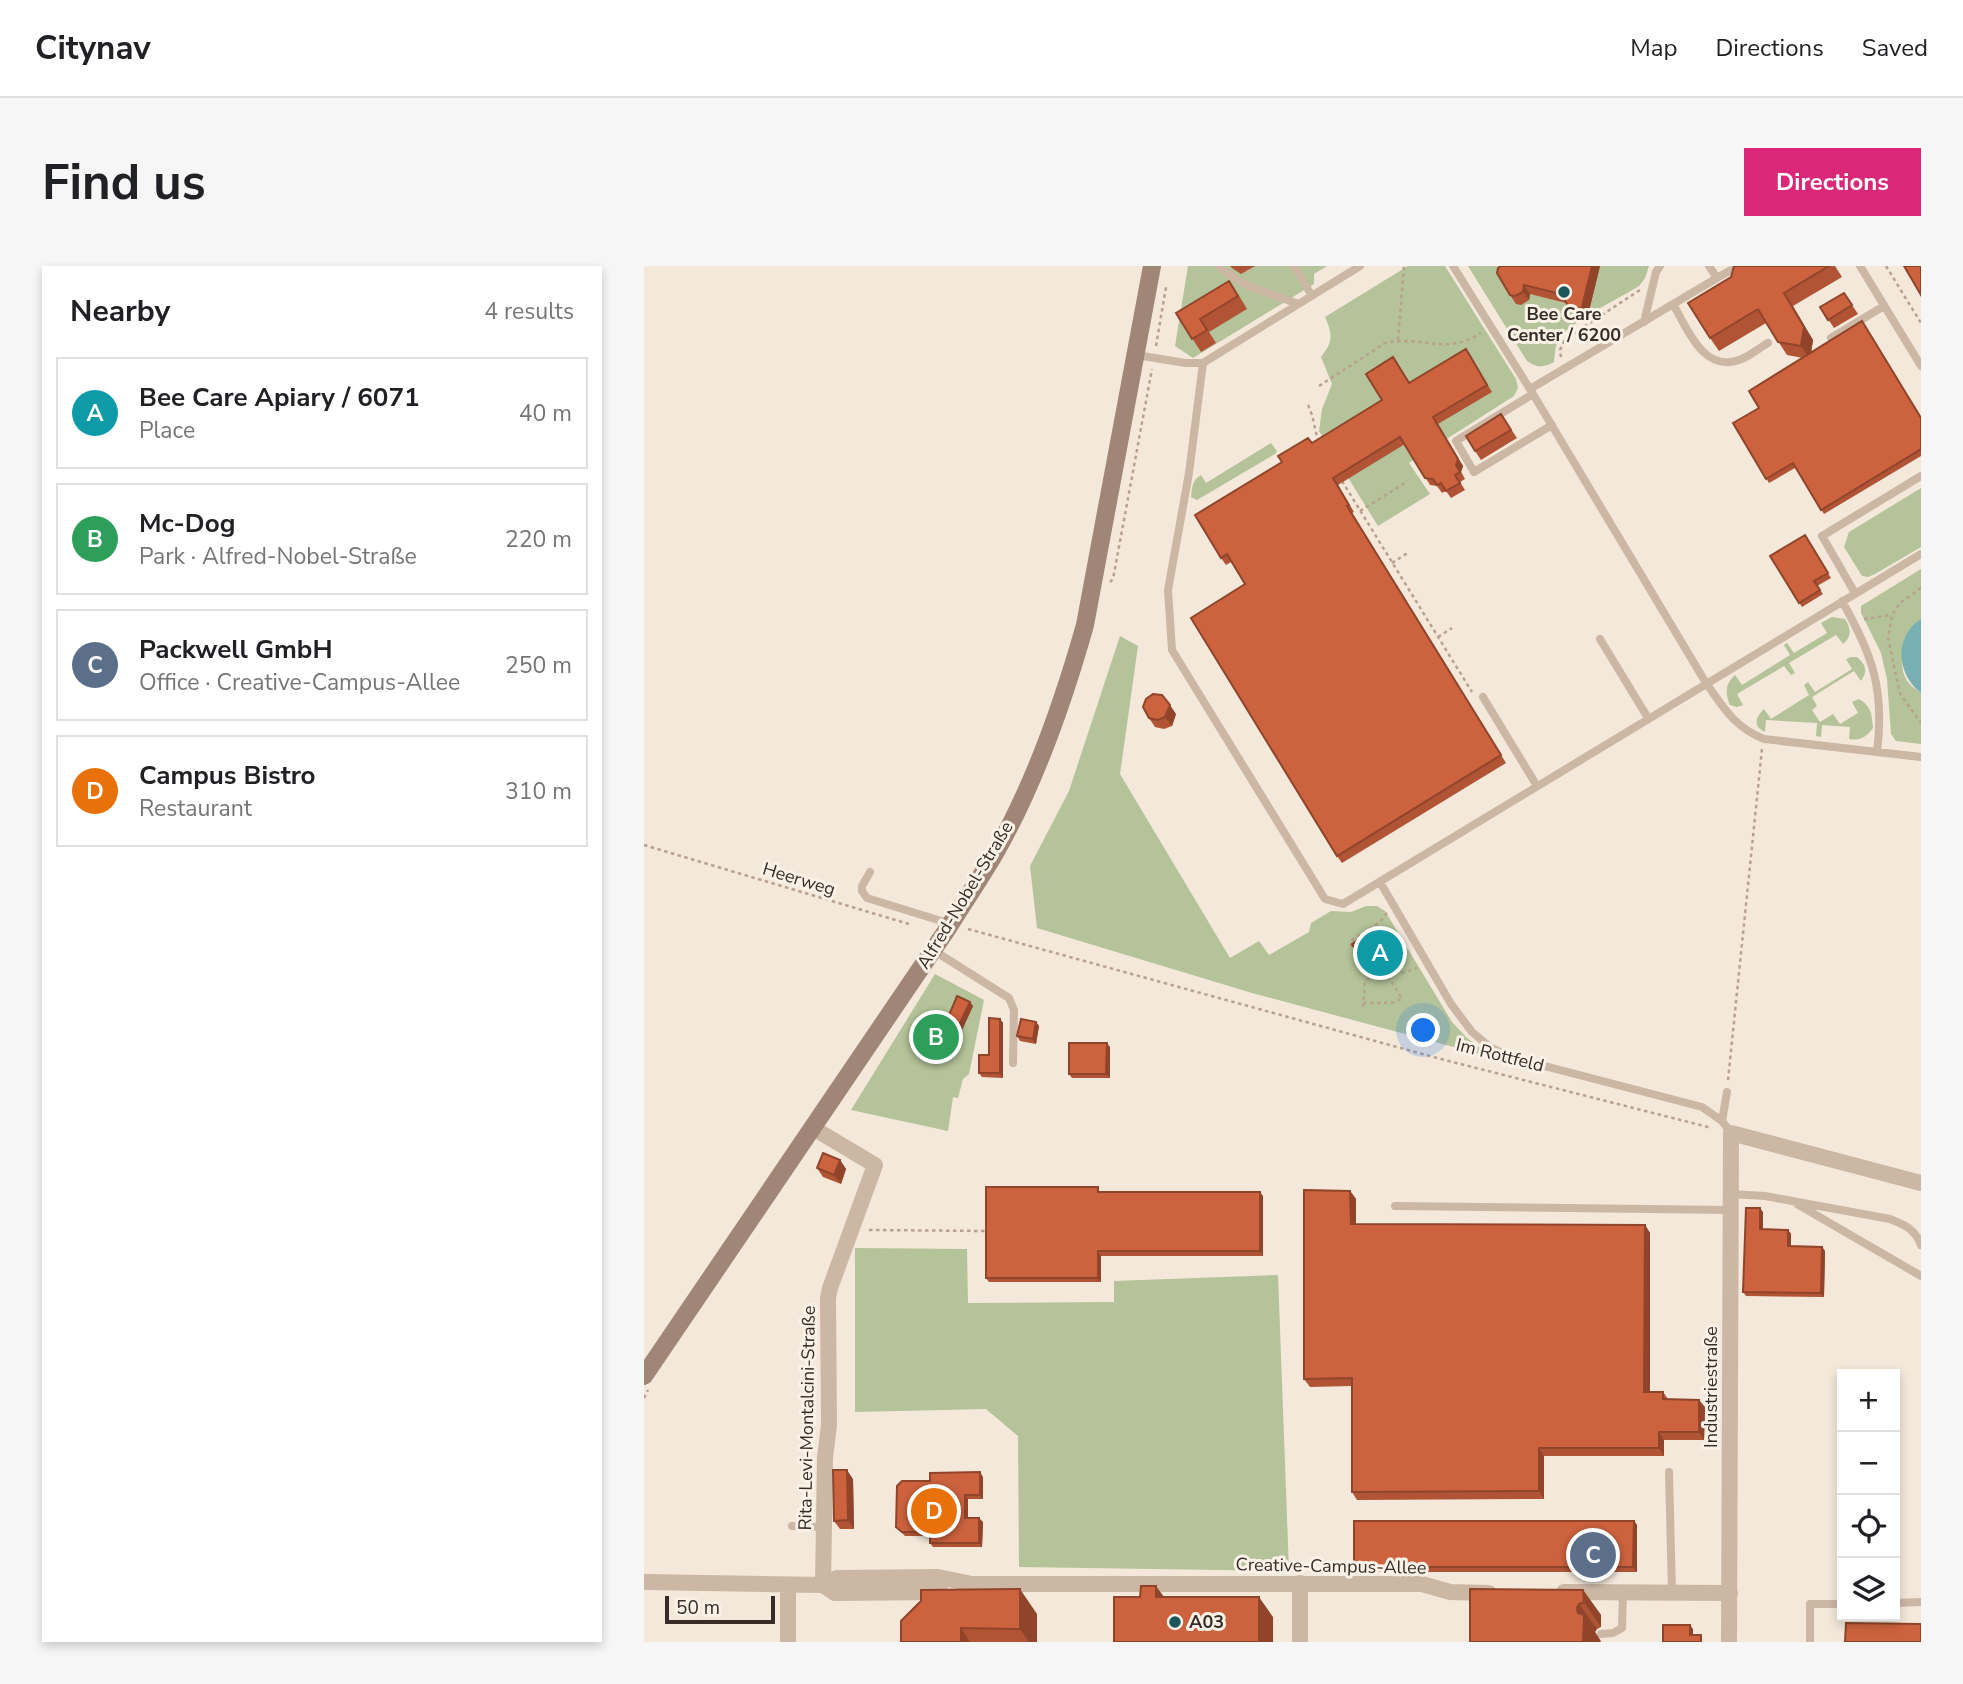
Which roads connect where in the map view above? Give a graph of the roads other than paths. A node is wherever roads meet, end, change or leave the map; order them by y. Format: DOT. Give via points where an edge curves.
graph roads {
  1 [pos="1152,266"];
  2 [pos="1219,266"];
  3 [pos="1294,266"];
  4 [pos="1360,266"];
  5 [pos="1452,266"];
  6 [pos="1660,266"];
  7 [pos="1709,266"];
  8 [pos="1738,266"];
  9 [pos="1860,266"];
  10 [pos="1717,278"];
  11 [pos="1312,296"];
  12 [pos="1298,304"];
  13 [pos="1673,304"];
  14 [pos="1884,306"];
  15 [pos="1644,321"];
  16 [pos="1831,338"];
  17 [pos="1768,343"];
  18 [pos="1136,355"];
  19 [pos="1203,363"];
  20 [pos="1921,366"];
  21 [pos="1532,392"];
  22 [pos="1552,425"];
  23 [pos="1921,476"];
  24 [pos="1921,554"];
  25 [pos="1855,593"];
  26 [pos="1842,601"];
  27 [pos="1600,639"];
  28 [pos="1706,683"];
  29 [pos="1483,697"];
  30 [pos="1648,718"];
  31 [pos="1877,752"];
  32 [pos="1921,757"];
  33 [pos="1537,786"];
  34 [pos="870,872"];
  35 [pos="1380,882"];
  36 [pos="949,926"];
  37 [pos="933,950"];
  38 [pos="1013,1063"];
  39 [pos="1727,1092"];
  40 [pos="1727,1127"];
  41 [pos="813,1128"];
  42 [pos="1921,1183"];
  43 [pos="1792,1201"];
  44 [pos="1730,1202"];
  45 [pos="1395,1206"];
  46 [pos="1921,1245"];
  47 [pos="1921,1276"];
  48 [pos="648,1371"];
  49 [pos="1669,1472"];
  50 [pos="792,1526"];
  51 [pos="823,1527"];
  52 [pos="644,1582"];
  53 [pos="1300,1583"];
  54 [pos="788,1585"];
  55 [pos="824,1585"];
  56 [pos="1542,1592"];
  57 [pos="1623,1592"];
  58 [pos="1672,1592"];
  59 [pos="1502,1593"];
  60 [pos="1730,1593"];
  61 [pos="1921,1602"];
  62 [pos="1900,1603"];
  63 [pos="1837,1604"];
  64 [pos="1601,1634"];
  65 [pos="788,1642"];
  66 [pos="1300,1642"];
  67 [pos="1729,1642"];
  68 [pos="1810,1642"];
  1 -- 18 [label="street, Alfred-Nobel-Straße"];
  2 -- 12 [label="lane" via="1244,284"];
  3 -- 11 [label="lane"];
  4 -- 11 [label="lane"];
  5 -- 21 [label="lane"];
  6 -- 15 [label="lane"];
  7 -- 10 [label="lane"];
  8 -- 10 [label="lane"];
  9 -- 14 [label="lane"];
  10 -- 13 [label="lane"];
  11 -- 12 [label="lane"];
  12 -- 19 [label="lane"];
  13 -- 15 [label="lane"];
  13 -- 17 [label="lane" via="1698,347 1717,360 1739,360"];
  14 -- 16 [label="lane"];
  14 -- 20 [label="lane"];
  15 -- 21 [label="lane"];
  18 -- 19 [label="lane"];
  18 -- 36 [label="street, Alfred-Nobel-Straße" via="1094,581 1072,670 1016,811"];
  19 -- 35 [label="lane" via="1168,590 1172,650 1325,899 1343,904"];
  21 -- 22 [label="lane"];
  21 -- 22 [label="lane" via="1456,442 1474,472"];
  22 -- 28 [label="lane"];
  23 -- 25 [label="lane" via="1822,536"];
  24 -- 25 [label="lane"];
  25 -- 26 [label="lane"];
  26 -- 28 [label="lane"];
  26 -- 31 [label="lane" via="1874,671"];
  27 -- 30 [label="lane"];
  28 -- 30 [label="lane"];
  28 -- 31 [label="lane" via="1732,720 1763,739"];
  29 -- 33 [label="lane"];
  30 -- 33 [label="lane"];
  31 -- 32 [label="lane"];
  33 -- 35 [label="lane"];
  34 -- 36 [label="lane" via="862,886 867,898"];
  35 -- 40 [label="lane" via="1465,1023 1490,1047 1510,1057 1702,1107"];
  36 -- 37 [label="street, Alfred-Nobel-Straße"];
  37 -- 38 [label="lane" via="1009,998 1014,1010"];
  37 -- 41 [label="street, Alfred-Nobel-Straße"];
  39 -- 40 [label="lane"];
  40 -- 42 [label="street"];
  40 -- 44 [label="street, Industriestraße"];
  41 -- 48 [label="street, Alfred-Nobel-Straße"];
  41 -- 51 [label="street, Rita-Levi-Montalcini-Straße" via="875,1165 828,1298 829,1425"];
  43 -- 44 [label="lane" via="1765,1195"];
  43 -- 46 [label="lane" via="1890,1219 1916,1233"];
  43 -- 47 [label="lane"];
  44 -- 45 [label="lane"];
  44 -- 60 [label="street, Industriestraße"];
  49 -- 58 [label="lane"];
  50 -- 51 [label="lane"];
  51 -- 55 [label="street, Rita-Levi-Montalcini-Straße"];
  52 -- 54 [label="street, Creative-Campus-Allee"];
  53 -- 55 [label="street, Creative-Campus-Allee" via="972,1584 938,1577 844,1577"];
  53 -- 59 [label="street, Creative-Campus-Allee" via="1422,1584 1461,1593"];
  53 -- 66 [label="street"];
  54 -- 55 [label="street, Creative-Campus-Allee"];
  54 -- 65 [label="street"];
  56 -- 57 [label="street"];
  57 -- 58 [label="street"];
  57 -- 64 [label="lane" via="1622,1628"];
  58 -- 60 [label="street"];
  60 -- 67 [label="street, Industriestraße"];
  61 -- 62 [label="lane"];
  63 -- 68 [label="lane" via="1810,1604"];
}
